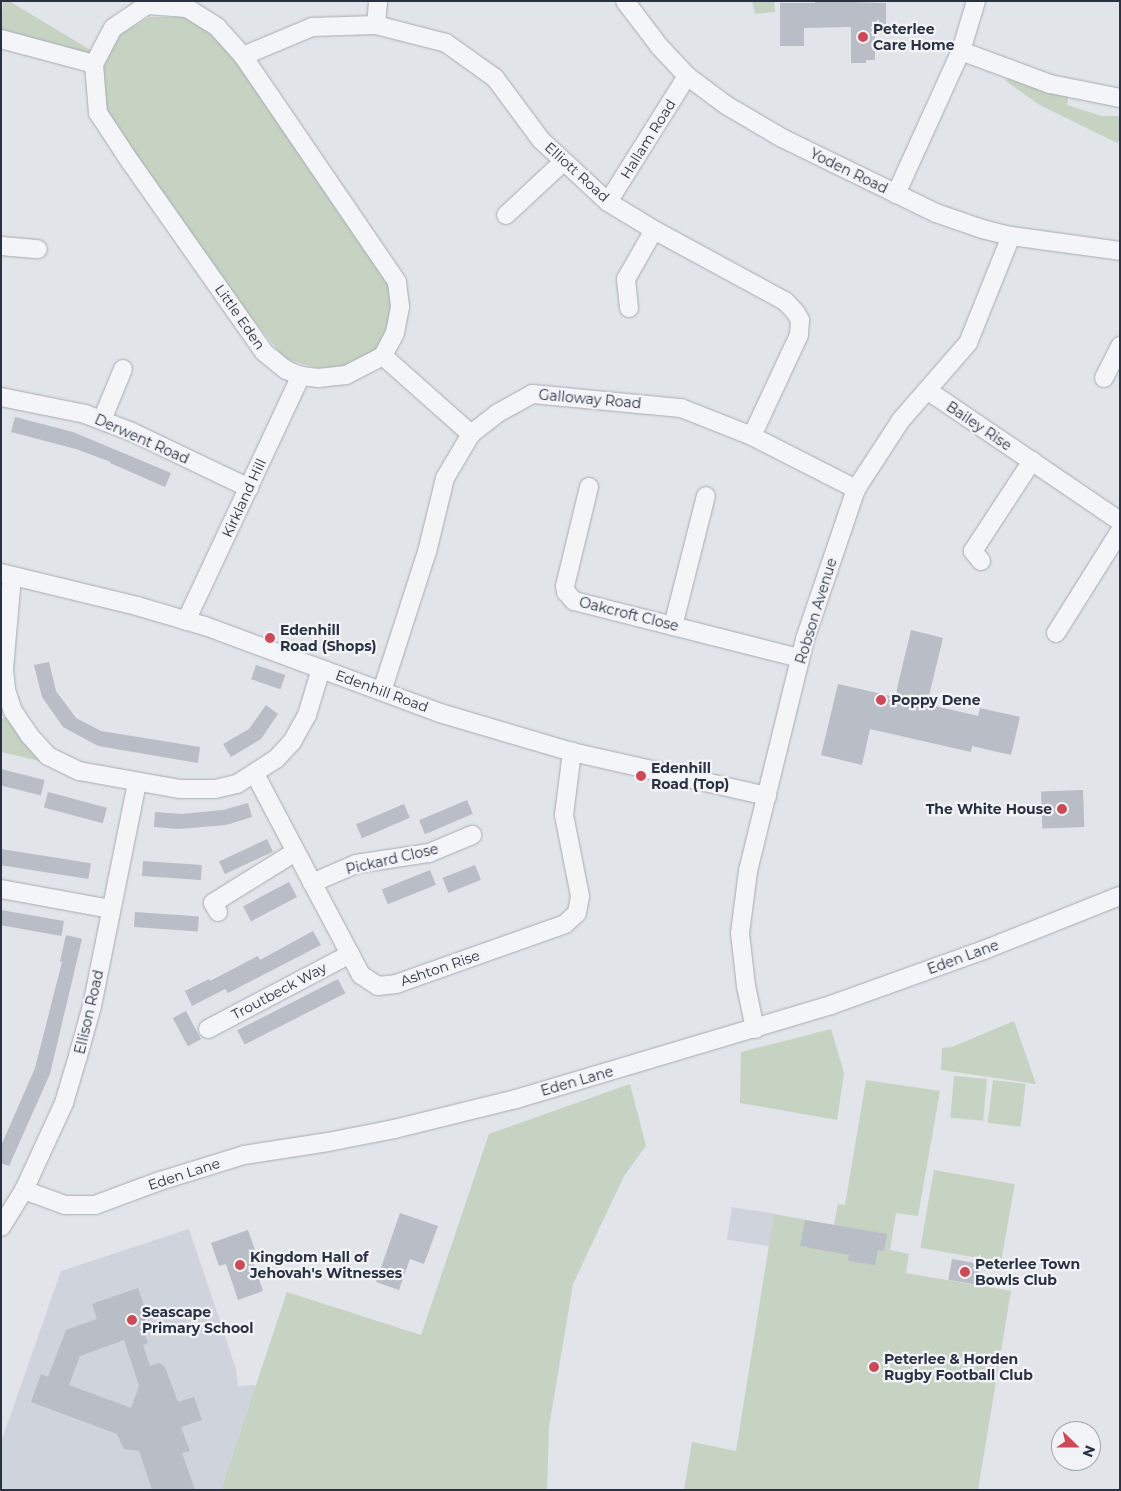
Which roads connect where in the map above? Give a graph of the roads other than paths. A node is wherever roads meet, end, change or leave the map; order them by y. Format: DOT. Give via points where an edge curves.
graph roads {
  1 [pos="378,1"];
  2 [pos="624,1"];
  3 [pos="976,1"];
  4 [pos="376,25"];
  5 [pos="1,39"];
  6 [pos="960,51"];
  7 [pos="243,56"];
  8 [pos="94,64"];
  9 [pos="687,76"];
  10 [pos="1120,98"];
  11 [pos="563,162"];
  12 [pos="896,194"];
  13 [pos="608,202"];
  14 [pos="506,215"];
  15 [pos="654,230"];
  16 [pos="1011,236"];
  17 [pos="1,246"];
  18 [pos="38,249"];
  19 [pos="1120,251"];
  20 [pos="629,308"];
  21 [pos="1120,346"];
  22 [pos="383,356"];
  23 [pos="123,369"];
  24 [pos="301,376"];
  25 [pos="1104,378"];
  26 [pos="927,390"];
  27 [pos="1,397"];
  28 [pos="102,420"];
  29 [pos="471,434"];
  30 [pos="752,436"];
  31 [pos="1032,461"];
  32 [pos="589,487"];
  33 [pos="249,488"];
  34 [pos="856,489"];
  35 [pos="706,496"];
  36 [pos="1120,521"];
  37 [pos="1120,531"];
  38 [pos="981,562"];
  39 [pos="7,574"];
  40 [pos="186,621"];
  41 [pos="673,626"];
  42 [pos="1056,633"];
  43 [pos="800,658"];
  44 [pos="321,669"];
  45 [pos="382,691"];
  46 [pos="7,713"];
  47 [pos="572,752"];
  48 [pos="255,774"];
  49 [pos="137,782"];
  50 [pos="767,796"];
  51 [pos="472,835"];
  52 [pos="296,852"];
  53 [pos="312,883"];
  54 [pos="1,889"];
  55 [pos="1120,896"];
  56 [pos="111,909"];
  57 [pos="218,912"];
  58 [pos="350,954"];
  59 [pos="208,1029"];
  60 [pos="755,1029"];
  61 [pos="24,1190"];
  62 [pos="1,1227"];
  1 -- 4 [label="street"];
  2 -- 9 [label="street, Yoden Road"];
  3 -- 6 [label="street"];
  4 -- 7 [label="street, Elliott Road" via="312,27"];
  4 -- 11 [label="street, Elliott Road" via="446,43 495,78 541,140"];
  5 -- 8 [label="street"];
  6 -- 10 [label="street" via="1050,84"];
  6 -- 12 [label="street"];
  7 -- 8 [label="street" via="217,27 187,8 147,5 113,28"];
  7 -- 22 [label="street" via="397,282 400,308 395,333"];
  8 -- 24 [label="street, Little Eden" via="98,113 264,352 286,370"];
  9 -- 12 [label="street, Yoden Road" via="726,105 782,138"];
  9 -- 13 [label="street, Hallam Road"];
  11 -- 13 [label="street, Elliott Road"];
  11 -- 14 [label="street"];
  12 -- 16 [label="street, Yoden Road" via="958,221"];
  13 -- 15 [label="street, Elliott Road"];
  15 -- 20 [label="street" via="626,279"];
  15 -- 30 [label="street, Elliott Road" via="785,301 800,320 799,335"];
  16 -- 19 [label="street, Yoden Road"];
  16 -- 26 [label="street, Robson Avenue" via="968,343"];
  17 -- 18 [label="street"];
  21 -- 25 [label="street"];
  22 -- 24 [label="street, Little Eden" via="346,375"];
  22 -- 29 [label="street"];
  23 -- 28 [label="street"];
  24 -- 33 [label="street, Kirkland Hill"];
  26 -- 31 [label="street, Bailey Rise"];
  26 -- 34 [label="street, Robson Avenue" via="901,420"];
  27 -- 28 [label="street, Derwent Road"];
  28 -- 33 [label="street, Derwent Road"];
  29 -- 30 [label="street, Galloway Road" via="498,413 532,394 681,408"];
  29 -- 45 [label="street, Galloway Road" via="445,478 427,552"];
  30 -- 34 [label="street, Galloway Road"];
  31 -- 36 [label="street, Bailey Rise"];
  31 -- 38 [label="street" via="974,551"];
  32 -- 41 [label="street, Oakcroft Close" via="566,592 574,601"];
  33 -- 40 [label="street, Kirkland Hill"];
  34 -- 43 [label="street, Robson Avenue"];
  35 -- 41 [label="street"];
  37 -- 42 [label="street"];
  39 -- 40 [label="street, Edenhill Road"];
  39 -- 46 [label="street" via="4,645"];
  40 -- 44 [label="street, Edenhill Road"];
  41 -- 43 [label="street, Oakcroft Close"];
  43 -- 50 [label="street, Robson Avenue"];
  44 -- 45 [label="street, Edenhill Road"];
  44 -- 48 [label="street" via="307,715 292,742"];
  45 -- 47 [label="street, Edenhill Road"];
  46 -- 49 [label="street" via="48,756 78,771"];
  47 -- 50 [label="street, Edenhill Road"];
  47 -- 58 [label="street, Ashton Rise" via="564,815 580,896 577,914 565,924 396,984 378,986 361,975"];
  48 -- 49 [label="street" via="237,784 215,789 180,789"];
  48 -- 52 [label="street, Ashton Rise"];
  49 -- 56 [label="street, Ellison Road"];
  50 -- 60 [label="street, Robson Avenue" via="748,872 740,933"];
  51 -- 53 [label="street, Pickard Close" via="429,853 356,864"];
  52 -- 53 [label="street, Ashton Rise"];
  52 -- 57 [label="street" via="213,903"];
  53 -- 58 [label="street, Ashton Rise"];
  54 -- 56 [label="street"];
  55 -- 60 [label="street, Eden Lane" via="975,953"];
  56 -- 61 [label="street, Ellison Road" via="92,1006 76,1065 64,1103"];
  58 -- 59 [label="street, Troutbeck Way"];
  60 -- 61 [label="street, Eden Lane" via="516,1099 394,1129 244,1155 95,1205 65,1205"];
  61 -- 62 [label="street, Ellison Road"];
}
